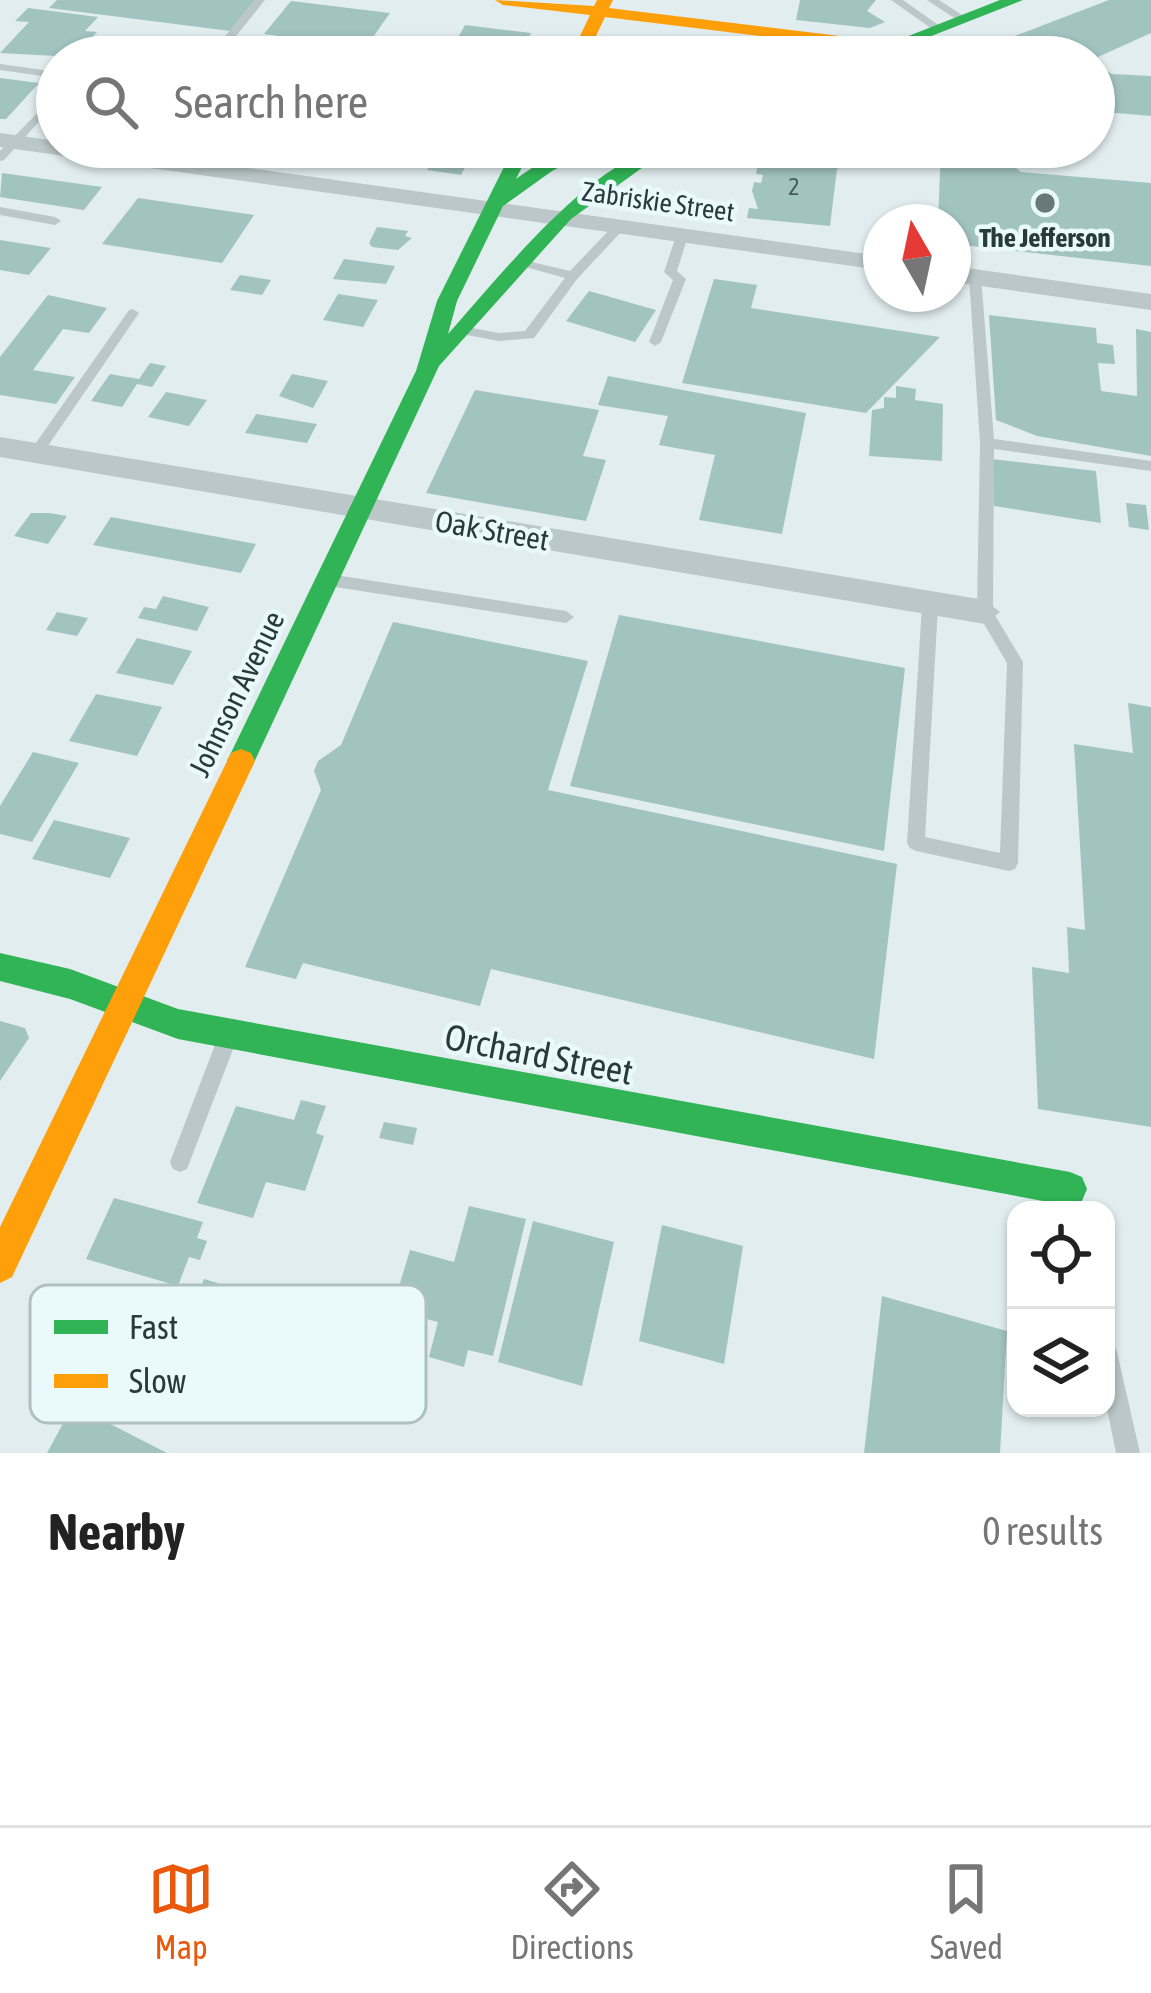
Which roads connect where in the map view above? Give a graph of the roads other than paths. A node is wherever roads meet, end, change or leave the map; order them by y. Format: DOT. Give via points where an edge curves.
graph roads {
  1 [pos="260,0"];
  2 [pos="503,0"];
  3 [pos="896,0"];
  4 [pos="932,0"];
  5 [pos="1015,0"];
  6 [pos="603,6"];
  7 [pos="951,24"];
  8 [pos="231,36"];
  9 [pos="588,36"];
  10 [pos="781,36"];
  11 [pos="929,36"];
  12 [pos="0,68"];
  13 [pos="36,72"];
  14 [pos="36,117"];
  15 [pos="5,147"];
  16 [pos="36,148"];
  17 [pos="209,168"];
  18 [pos="512,168"];
  19 [pos="545,168"];
  20 [pos="571,168"];
  21 [pos="625,168"];
  22 [pos="491,209"];
  23 [pos="0,211"];
  24 [pos="555,218"];
  25 [pos="56,220"];
  26 [pos="619,226"];
  27 [pos="682,236"];
  28 [pos="519,261"];
  29 [pos="863,261"];
  30 [pos="573,276"];
  31 [pos="971,276"];
  32 [pos="1151,302"];
  33 [pos="969,312"];
  34 [pos="133,313"];
  35 [pos="461,330"];
  36 [pos="655,342"];
  37 [pos="428,371"];
  38 [pos="987,443"];
  39 [pos="0,447"];
  40 [pos="36,453"];
  41 [pos="1151,466"];
  42 [pos="362,509"];
  43 [pos="328,580"];
  44 [pos="930,606"];
  45 [pos="985,612"];
  46 [pos="566,617"];
  47 [pos="0,967"];
  48 [pos="125,1005"];
  49 [pos="229,1033"];
  50 [pos="180,1162"];
  51 [pos="1072,1200"];
  52 [pos="0,1265"];
  53 [pos="1115,1393"];
  54 [pos="1128,1453"];
  1 -- 8 [label="lane"];
  2 -- 6 [label="main road"];
  3 -- 7 [label="lane"];
  4 -- 7 [label="lane"];
  5 -- 7 [label="main road"];
  6 -- 9 [label="main road"];
  6 -- 10 [label="main road"];
  7 -- 11 [label="main road"];
  12 -- 13 [label="lane"];
  14 -- 15 [label="lane"];
  15 -- 16 [label="street, Zabriskie Street"];
  17 -- 22 [label="street, Zabriskie Street"];
  18 -- 22 [label="main road, Johnson Avenue"];
  19 -- 22 [label="main road"];
  20 -- 24 [label="main road"];
  21 -- 24 [label="main road"];
  22 -- 24 [label="street, Zabriskie Street"];
  22 -- 37 [label="main road, Johnson Avenue" via="436,327"];
  23 -- 25 [label="lane"];
  24 -- 26 [label="street, Zabriskie Street"];
  24 -- 28 [label="main road"];
  26 -- 27 [label="street, Zabriskie Street"];
  26 -- 30 [label="lane"];
  27 -- 29 [label="street, Zabriskie Street"];
  27 -- 36 [label="lane" via="670,272 680,279"];
  28 -- 30 [label="lane"];
  28 -- 35 [label="main road"];
  30 -- 35 [label="lane" via="529,335"];
  31 -- 32 [label="street"];
  33 -- 38 [label="lane"];
  34 -- 40 [label="lane"];
  35 -- 37 [label="main road"];
  37 -- 42 [label="main road, Johnson Avenue"];
  38 -- 41 [label="lane"];
  38 -- 45 [label="lane"];
  39 -- 40 [label="street, Oak Street"];
  40 -- 42 [label="street, Oak Street"];
  42 -- 43 [label="main road, Johnson Avenue"];
  42 -- 44 [label="street, Oak Street"];
  43 -- 46 [label="lane"];
  43 -- 48 [label="main road, Johnson Avenue"];
  44 -- 45 [label="street, Oak Street"];
  44 -- 45 [label="lane" via="916,843 1009,863 1015,662"];
  47 -- 48 [label="main road, Orchard Street"];
  48 -- 49 [label="main road, Orchard Street"];
  48 -- 52 [label="main road, Johnson Avenue"];
  49 -- 50 [label="lane"];
  49 -- 51 [label="main road, Orchard Street"];
  53 -- 54 [label="lane"];
}
